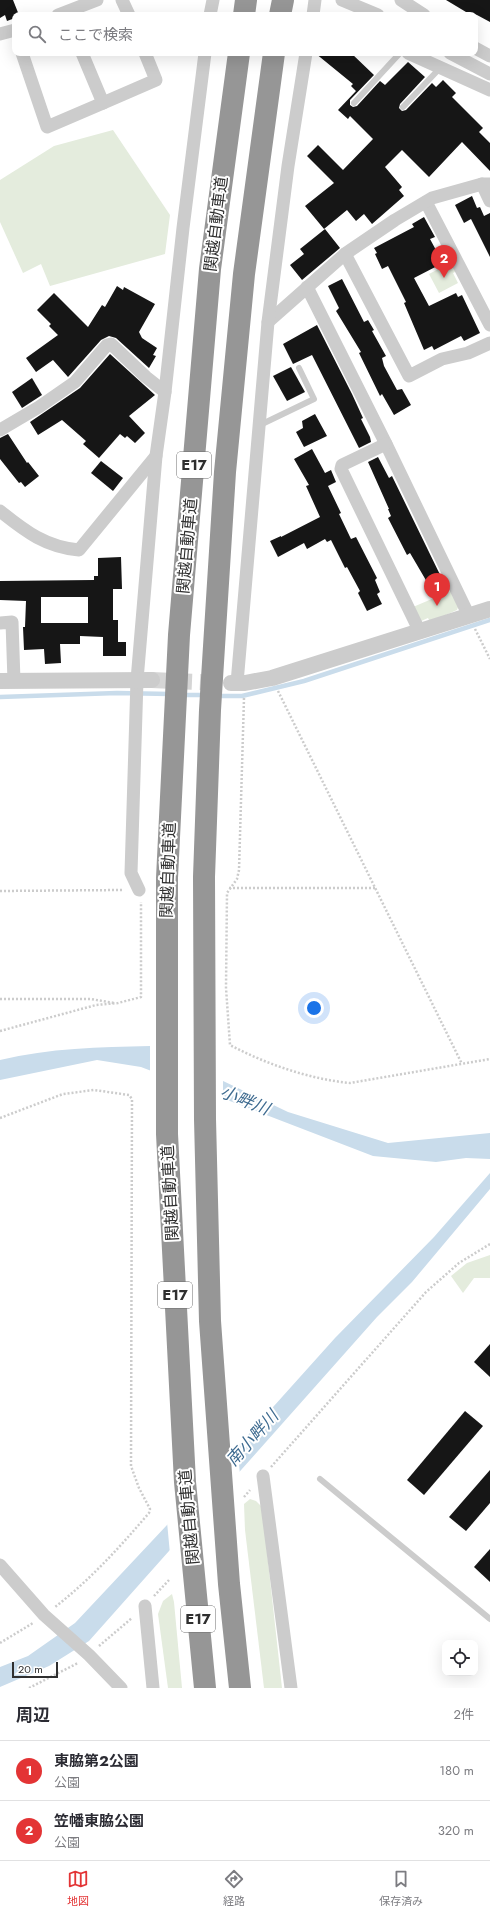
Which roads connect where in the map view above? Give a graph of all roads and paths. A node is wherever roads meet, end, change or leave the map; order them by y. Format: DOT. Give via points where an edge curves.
graph roads {
  1 [pos="97,0"];
  2 [pos="122,0"];
  3 [pos="213,0"];
  4 [pos="246,0"];
  5 [pos="282,0"];
  6 [pos="315,0"];
  7 [pos="342,0"];
  8 [pos="401,0"];
  9 [pos="69,12"];
  10 [pos="128,12"];
  11 [pos="211,12"];
  12 [pos="244,12"];
  13 [pos="280,12"];
  14 [pos="314,12"];
  15 [pos="371,12"];
  16 [pos="419,12"];
  17 [pos="12,32"];
  18 [pos="0,34"];
  19 [pos="478,50"];
  20 [pos="23,56"];
  21 [pos="83,56"];
  22 [pos="146,56"];
  23 [pos="205,56"];
  24 [pos="239,56"];
  25 [pos="274,56"];
  26 [pos="306,56"];
  27 [pos="397,56"];
  28 [pos="415,56"];
  29 [pos="456,56"];
  30 [pos="490,56"];
  31 [pos="441,68"];
  32 [pos="490,74"];
  33 [pos="490,90"];
  34 [pos="354,102"];
  35 [pos="103,103"];
  36 [pos="402,107"];
  37 [pos="486,184"];
  38 [pos="490,201"];
  39 [pos="426,202"];
  40 [pos="345,254"];
  41 [pos="307,287"];
  42 [pos="268,322"];
  43 [pos="490,326"];
  44 [pos="490,343"];
  45 [pos="299,368"];
  46 [pos="165,392"];
  47 [pos="258,426"];
  48 [pos="0,430"];
  49 [pos="386,444"];
  50 [pos="156,456"];
  51 [pos="0,511"];
  52 [pos="490,609"];
  53 [pos="469,616"];
  54 [pos="0,623"];
  55 [pos="420,632"];
  56 [pos="490,659"];
  57 [pos="272,678"];
  58 [pos="145,680"];
  59 [pos="7,681"];
  60 [pos="238,683"];
  61 [pos="229,888"];
  62 [pos="376,888"];
  63 [pos="139,890"];
  64 [pos="0,891"];
  65 [pos="0,999"];
  66 [pos="118,1003"];
  67 [pos="0,1031"];
  68 [pos="490,1059"];
  69 [pos="462,1064"];
  70 [pos="0,1118"];
  71 [pos="490,1244"];
  72 [pos="263,1476"];
  73 [pos="320,1479"];
  74 [pos="0,1566"];
  75 [pos="169,1580"];
  76 [pos="146,1606"];
  77 [pos="46,1617"];
  78 [pos="490,1619"];
  79 [pos="0,1643"];
  80 [pos="87,1653"];
  81 [pos="29,1688"];
  82 [pos="121,1688"];
  83 [pos="153,1688"];
  84 [pos="205,1688"];
  85 [pos="240,1688"];
  86 [pos="291,1688"];
  1 -- 9 [label="street"];
  2 -- 10 [label="street"];
  3 -- 11 [label="street"];
  4 -- 12 [label="highway"];
  5 -- 13 [label="highway"];
  6 -- 14 [label="street"];
  7 -- 15 [label="street"];
  8 -- 16 [label="street"];
  17 -- 18 [label="street"];
  19 -- 30 [label="street"];
  20 -- 35 [label="street" via="47,126"];
  21 -- 35 [label="street"];
  22 -- 35 [label="street" via="156,80"];
  23 -- 46 [label="street"];
  24 -- 84 [label="highway, 関越自動車道 / E17" via="210,277 179,636 167,878 166,1109 185,1482"];
  25 -- 85 [label="highway, 関越自動車道 / E17" via="244,274 225,472 211,702 204,877 205,1119 210,1321 223,1512"];
  26 -- 42 [label="street"];
  27 -- 34 [label="lane"];
  28 -- 31 [label="street"];
  29 -- 32 [label="street"];
  31 -- 33 [label="street"];
  31 -- 36 [label="lane"];
  37 -- 38 [label="street"];
  37 -- 39 [label="street" via="432,198"];
  39 -- 40 [label="street"];
  39 -- 43 [label="street"];
  40 -- 41 [label="street"];
  40 -- 44 [label="street" via="409,376 442,359 468,353"];
  41 -- 42 [label="street"];
  41 -- 49 [label="street"];
  42 -- 47 [label="street"];
  45 -- 47 [label="lane" via="314,399"];
  46 -- 48 [label="street" via="111,344 107,345 75,382"];
  46 -- 50 [label="street"];
  47 -- 60 [label="street"];
  49 -- 53 [label="street"];
  49 -- 55 [label="street" via="342,465 341,469"];
  50 -- 51 [label="street" via="79,550 60,548 42,540"];
  50 -- 58 [label="street"];
  52 -- 53 [label="street"];
  53 -- 55 [label="street"];
  53 -- 56 [label="path"];
  54 -- 59 [label="street" via="12,622"];
  55 -- 57 [label="street"];
  57 -- 60 [label="street"];
  57 -- 62 [label="path"];
  58 -- 59 [label="street"];
  58 -- 63 [label="street" via="131,873"];
  60 -- 61 [label="path" via="239,870 237,879"];
  61 -- 62 [label="path"];
  61 -- 69 [label="path" via="226,1006 230,1045 290,1070 336,1082 350,1083"];
  62 -- 69 [label="path"];
  63 -- 64 [label="path"];
  63 -- 66 [label="path" via="142,908 141,997"];
  65 -- 66 [label="path" via="91,999"];
  66 -- 67 [label="path" via="96,1005"];
  68 -- 69 [label="path"];
  70 -- 77 [label="path" via="64,1094 94,1090 128,1095 132,1099 131,1466 150,1509 110,1559"];
  71 -- 72 [label="path" via="459,1263 426,1292"];
  72 -- 86 [label="street"];
  73 -- 78 [label="lane"];
  74 -- 77 [label="street"];
  75 -- 76 [label="path"];
  76 -- 80 [label="path"];
  76 -- 83 [label="street"];
  77 -- 79 [label="path"];
  77 -- 80 [label="street"];
  80 -- 81 [label="path" via="80,1662"];
  80 -- 82 [label="street"];
}
